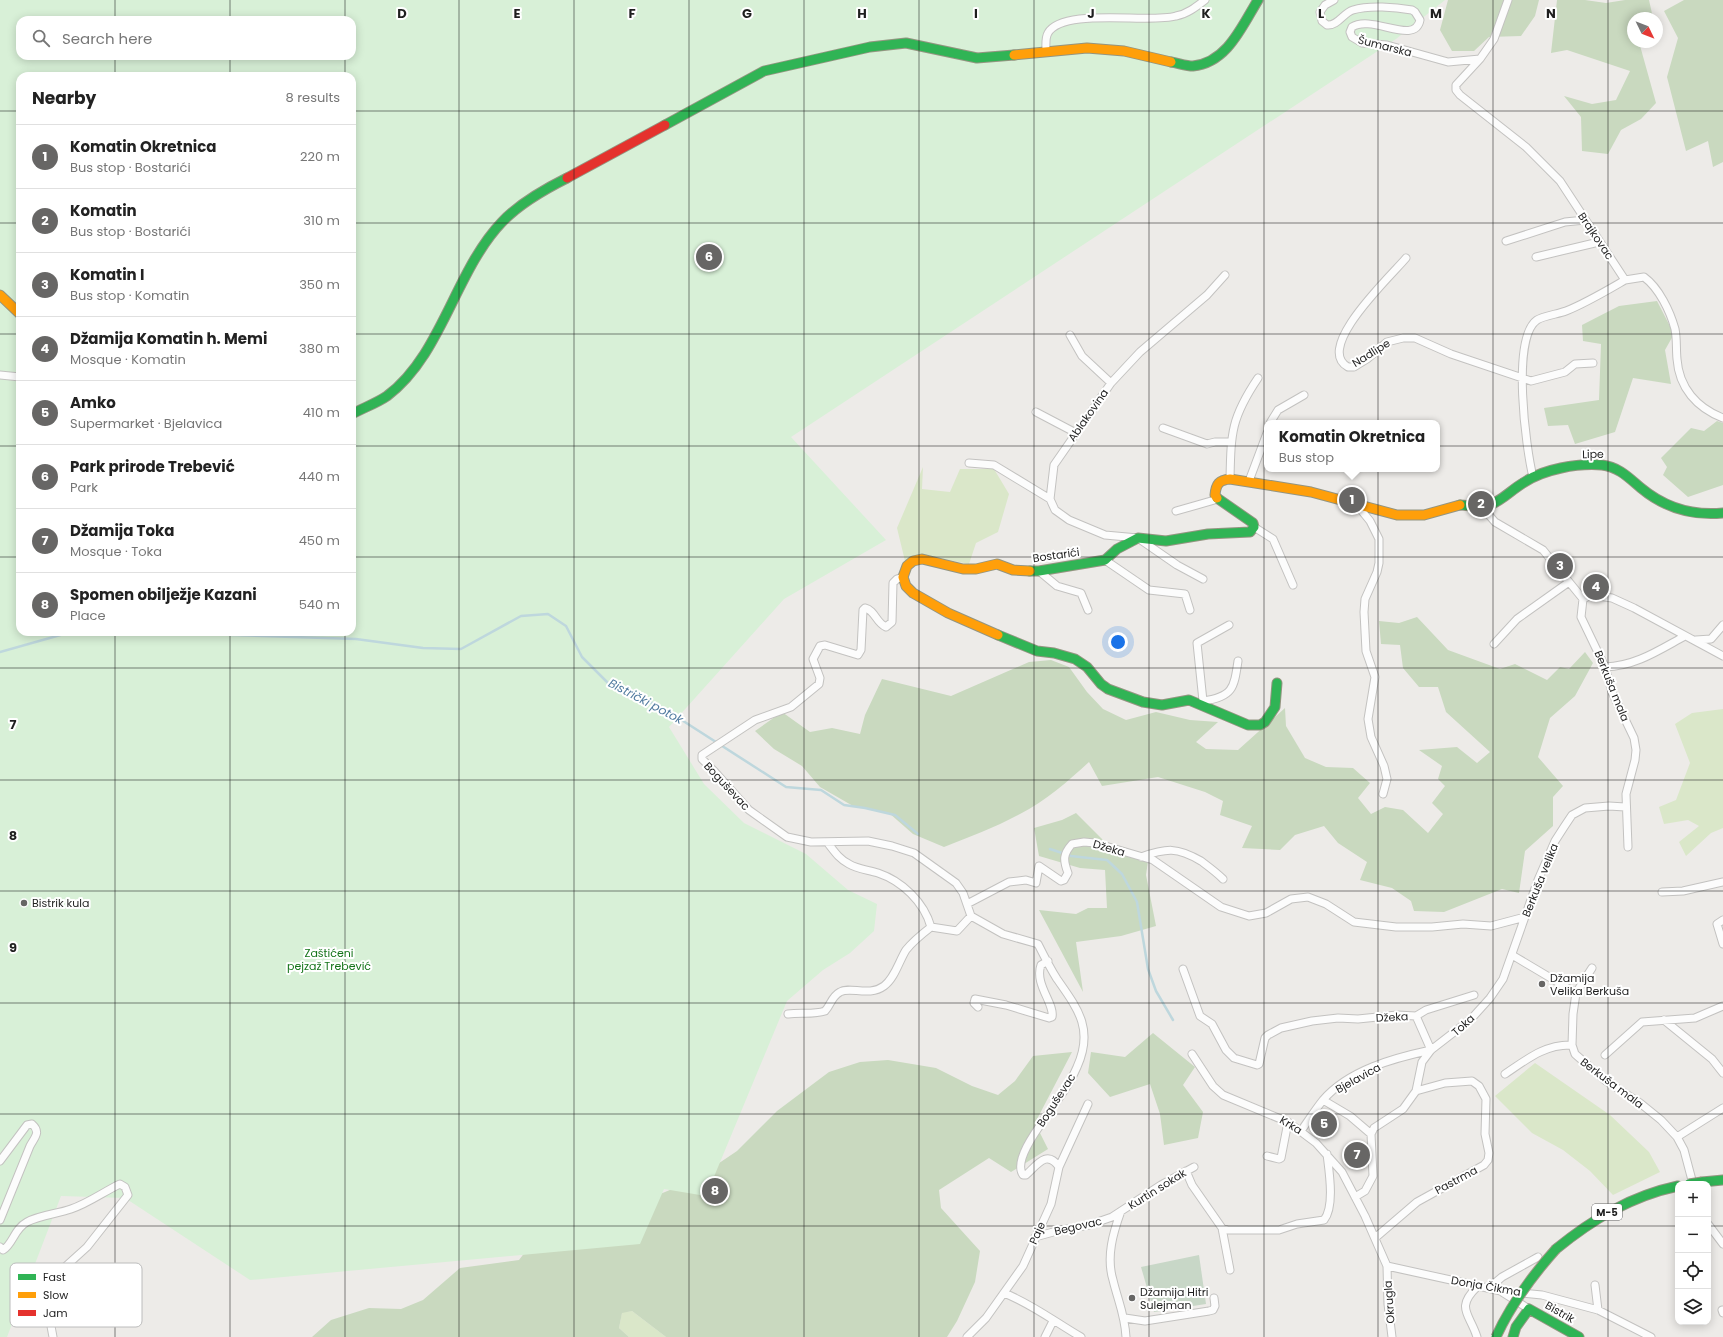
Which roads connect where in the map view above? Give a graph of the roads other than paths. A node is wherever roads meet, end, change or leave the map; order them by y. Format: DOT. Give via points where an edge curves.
graph roads {
  1 [pos="1205,0"];
  2 [pos="1258,0"];
  3 [pos="1334,0"];
  4 [pos="1508,0"];
  5 [pos="1046,51"];
  6 [pos="1480,59"];
  7 [pos="1585,220"];
  8 [pos="1506,241"];
  9 [pos="1599,242"];
  10 [pos="1536,257"];
  11 [pos="1406,258"];
  12 [pos="1225,275"];
  13 [pos="1625,280"];
  14 [pos="0,294"];
  15 [pos="16,310"];
  16 [pos="1070,335"];
  17 [pos="1593,363"];
  18 [pos="0,375"];
  19 [pos="16,377"];
  20 [pos="1258,378"];
  21 [pos="1522,379"];
  22 [pos="1111,383"];
  23 [pos="1304,395"];
  24 [pos="356,412"];
  25 [pos="1036,412"];
  26 [pos="1723,418"];
  27 [pos="1272,420"];
  28 [pos="1163,428"];
  29 [pos="1076,433"];
  30 [pos="1231,442"];
  31 [pos="1264,442"];
  32 [pos="969,463"];
  33 [pos="1533,477"];
  34 [pos="1230,479"];
  35 [pos="1249,481"];
  36 [pos="1050,499"];
  37 [pos="1218,499"];
  38 [pos="1357,505"];
  39 [pos="1482,507"];
  40 [pos="1176,511"];
  41 [pos="1723,513"];
  42 [pos="1254,527"];
  43 [pos="1138,538"];
  44 [pos="1105,560"];
  45 [pos="1039,571"];
  46 [pos="903,577"];
  47 [pos="1203,579"];
  48 [pos="1569,582"];
  49 [pos="1293,585"];
  50 [pos="1583,599"];
  51 [pos="1088,610"];
  52 [pos="1190,610"];
  53 [pos="1229,625"];
  54 [pos="1723,625"];
  55 [pos="1685,636"];
  56 [pos="1692,640"];
  57 [pos="1494,644"];
  58 [pos="1723,656"];
  59 [pos="1238,661"];
  60 [pos="1605,666"];
  61 [pos="1277,683"];
  62 [pos="1203,703"];
  63 [pos="1383,794"];
  64 [pos="1625,807"];
  65 [pos="827,842"];
  66 [pos="1628,847"];
  67 [pos="1141,857"];
  68 [pos="1223,879"];
  69 [pos="1723,882"];
  70 [pos="1662,892"];
  71 [pos="967,904"];
  72 [pos="971,916"];
  73 [pos="1525,917"];
  74 [pos="1723,920"];
  75 [pos="931,926"];
  76 [pos="1723,944"];
  77 [pos="1512,956"];
  78 [pos="1048,961"];
  79 [pos="1592,968"];
  80 [pos="1183,969"];
  81 [pos="1576,993"];
  82 [pos="1474,995"];
  83 [pos="1723,1006"];
  84 [pos="978,1007"];
  85 [pos="788,1014"];
  86 [pos="1416,1016"];
  87 [pos="1664,1020"];
  88 [pos="1572,1045"];
  89 [pos="1431,1050"];
  90 [pos="1192,1054"];
  91 [pos="1605,1055"];
  92 [pos="1723,1073"];
  93 [pos="1505,1074"];
  94 [pos="1416,1091"];
  95 [pos="1323,1100"];
  96 [pos="1088,1104"];
  97 [pos="1723,1108"];
  98 [pos="1288,1122"];
  99 [pos="1302,1131"];
  100 [pos="1371,1134"];
  101 [pos="1677,1137"];
  102 [pos="1327,1154"];
  103 [pos="1267,1156"];
  104 [pos="0,1161"];
  105 [pos="1059,1167"];
  106 [pos="1194,1167"];
  107 [pos="1186,1171"];
  108 [pos="1723,1180"];
  109 [pos="1697,1181"];
  110 [pos="1711,1181"];
  111 [pos="1675,1186"];
  112 [pos="1355,1197"];
  113 [pos="1122,1211"];
  114 [pos="0,1220"];
  115 [pos="1222,1228"];
  116 [pos="1711,1228"];
  117 [pos="1034,1238"];
  118 [pos="1375,1238"];
  119 [pos="1723,1244"];
  120 [pos="0,1247"];
  121 [pos="1538,1257"];
  122 [pos="69,1263"];
  123 [pos="1387,1266"];
  124 [pos="1230,1270"];
  125 [pos="1595,1285"];
  126 [pos="1477,1287"];
  127 [pos="1489,1288"];
  128 [pos="1501,1291"];
  129 [pos="1004,1294"];
  130 [pos="1214,1298"];
  131 [pos="1529,1309"];
  132 [pos="1598,1310"];
  133 [pos="1125,1318"];
  134 [pos="1053,1321"];
  135 [pos="51,1327"];
  136 [pos="53,1337"];
  137 [pos="967,1337"];
  138 [pos="1045,1337"];
  139 [pos="1081,1337"];
  140 [pos="1126,1337"];
  141 [pos="1392,1337"];
  142 [pos="1477,1337"];
  143 [pos="1496,1337"];
  144 [pos="1513,1337"];
  145 [pos="1579,1337"];
  146 [pos="1651,1337"];
  1 -- 5 [label="street" via="1192,10 1176,16 1070,21 1055,26 1048,33"];
  2 -- 5 [label="main road" via="1226,49 1209,63 1191,66 1124,51 1087,48"];
  3 -- 6 [label="street, Šumarska" via="1325,5 1320,12 1322,21 1327,25 1333,25 1354,10 1370,8 1407,9 1418,16 1419,24 1407,32 1371,23 1356,24 1350,32 1362,43 1387,45 1448,62"];
  4 -- 6 [label="street" via="1494,39"];
  5 -- 24 [label="main road" via="977,58 906,43 870,47 764,71 568,177 502,222 480,250 424,354 408,375 387,396"];
  6 -- 7 [label="street, Brajkovac" via="1456,85 1456,90 1526,147 1560,182"];
  7 -- 8 [label="street" via="1565,222"];
  7 -- 9 [label="street, Brajkovac"];
  9 -- 10 [label="street"];
  9 -- 13 [label="street, Brajkovac"];
  11 -- 21 [label="street, Nadlipe" via="1366,300 1354,317 1339,352 1345,366 1354,367 1387,342 1414,338"];
  12 -- 22 [label="street, Ablakovina" via="1207,295 1140,352"];
  13 -- 21 [label="street" via="1566,311 1536,321 1530,328 1526,340"];
  13 -- 26 [label="street" via="1644,277 1658,292 1674,328 1678,373 1683,386 1704,408"];
  14 -- 15 [label="main road"];
  16 -- 22 [label="street" via="1082,356"];
  17 -- 21 [label="street" via="1575,364 1565,372 1538,380"];
  18 -- 19 [label="street"];
  20 -- 30 [label="street" via="1236,416"];
  21 -- 33 [label="street" via="1528,457"];
  22 -- 29 [label="street, Ablakovina"];
  23 -- 27 [label="street" via="1278,410"];
  25 -- 29 [label="street"];
  28 -- 30 [label="street" via="1207,444"];
  29 -- 36 [label="street, Ablakovina" via="1054,465"];
  30 -- 34 [label="street"];
  31 -- 35 [label="street"];
  32 -- 36 [label="street" via="994,465"];
  33 -- 39 [label="main road, Lipe" via="1504,497"];
  33 -- 41 [label="main road, Lipe" via="1572,466 1612,466 1672,508 1687,512"];
  34 -- 35 [label="main road"];
  34 -- 37 [label="main road" via="1222,480 1216,486 1214,492"];
  35 -- 38 [label="main road" via="1302,490"];
  36 -- 43 [label="street" via="1055,510 1069,520 1105,535"];
  37 -- 40 [label="street"];
  37 -- 42 [label="main road" via="1250,519"];
  38 -- 39 [label="main road" via="1384,514 1409,516 1431,515 1460,505"];
  38 -- 63 [label="street" via="1370,521 1379,539 1379,563 1365,599 1364,612 1366,651 1375,677 1368,719 1371,737 1384,766 1387,780"];
  39 -- 48 [label="street" via="1495,522 1543,550"];
  42 -- 43 [label="main road" via="1246,533 1208,534 1166,541"];
  42 -- 49 [label="street" via="1273,539"];
  43 -- 44 [label="main road, Bostarići"];
  43 -- 47 [label="street" via="1177,565"];
  44 -- 45 [label="main road, Bostarići"];
  44 -- 52 [label="street" via="1149,590 1185,594"];
  45 -- 46 [label="main road, Bostarići" via="1013,570 997,564 976,570 963,569 922,559 907,566"];
  45 -- 51 [label="street" via="1057,586 1081,593"];
  46 -- 62 [label="main road" via="906,586 913,593 976,626 1037,651 1074,659 1087,667 1101,684 1114,692 1143,702 1162,705 1189,700"];
  46 -- 65 [label="street, Boguševac" via="893,583 892,622 889,626 881,624 869,609 863,610 859,654 820,646 813,659 820,678 819,684 791,707 755,720 702,755 702,759 749,810 787,837"];
  48 -- 50 [label="street"];
  48 -- 57 [label="street" via="1517,619"];
  50 -- 55 [label="street" via="1591,595 1612,598"];
  50 -- 60 [label="street, Berkuša mala" via="1581,617"];
  53 -- 62 [label="street" via="1197,643"];
  54 -- 56 [label="street" via="1711,639"];
  55 -- 56 [label="street"];
  55 -- 60 [label="street" via="1646,658 1622,666"];
  56 -- 58 [label="street"];
  59 -- 62 [label="street" via="1234,685 1230,691 1220,698"];
  60 -- 64 [label="street, Berkuša mala" via="1612,692 1634,738 1636,750"];
  61 -- 62 [label="main road" via="1276,707 1260,725 1248,725"];
  64 -- 66 [label="street, Berkuša mala" via="1629,833"];
  64 -- 73 [label="street, Berkuša velika" via="1592,807 1578,811 1572,816 1555,841"];
  65 -- 71 [label="street, Boguševac" via="868,841 914,853 956,883"];
  65 -- 75 [label="street" via="840,859 850,865 891,878 902,885 924,911"];
  67 -- 68 [label="street" via="1160,850 1178,850 1207,865"];
  67 -- 71 [label="street, Džeka" via="1095,843 1072,844 1064,854 1068,873 1064,880 1061,881 1039,866 1036,882 1009,882"];
  67 -- 73 [label="street, Džeka" via="1166,868 1197,892 1238,914 1259,915 1291,899 1308,897 1326,904 1354,922 1396,927 1432,928 1463,924 1492,926"];
  69 -- 70 [label="street" via="1684,891"];
  71 -- 72 [label="street, Boguševac"];
  72 -- 75 [label="street" via="957,931"];
  72 -- 78 [label="street, Boguševac" via="1003,934 1038,944"];
  73 -- 77 [label="street, Berkuša velika"];
  74 -- 76 [label="street" via="1717,924"];
  75 -- 85 [label="street" via="907,948 890,980 883,987 863,992 841,991 832,998 825,1011"];
  77 -- 81 [label="street"];
  77 -- 89 [label="street, Toka" via="1503,979 1490,998 1471,1019"];
  78 -- 84 [label="street" via="1041,965 1040,973 1042,987 1053,1012 1052,1017 976,999 974,1003"];
  78 -- 105 [label="street, Boguševac" via="1080,1013 1085,1032 1084,1049 1068,1085 1032,1136 1020,1169 1023,1175 1026,1175 1040,1162 1049,1158"];
  79 -- 81 [label="street"];
  80 -- 86 [label="street, Džeka" via="1200,1016 1212,1024 1226,1050 1234,1058 1257,1065 1265,1038 1281,1028 1338,1018"];
  81 -- 88 [label="street"];
  82 -- 86 [label="street, Džeka" via="1426,1010"];
  83 -- 87 [label="street" via="1695,1018"];
  86 -- 89 [label="street, Džeka"];
  87 -- 91 [label="street" via="1642,1022"];
  87 -- 92 [label="street" via="1712,1059"];
  88 -- 93 [label="street" via="1558,1045 1545,1049"];
  88 -- 101 [label="street, Berkuša mala" via="1575,1054 1590,1068 1640,1102"];
  89 -- 94 [label="street, Toka" via="1422,1062"];
  89 -- 95 [label="street, Bjelavica" via="1371,1068 1344,1083"];
  90 -- 98 [label="street, Krka" via="1213,1086 1223,1095"];
  94 -- 100 [label="street, Toka" via="1403,1109 1377,1124"];
  94 -- 118 [label="street, Pastrma" via="1445,1083 1472,1081 1479,1086 1486,1099 1485,1134 1488,1160 1484,1165 1417,1202"];
  95 -- 99 [label="street, Bjelavica"];
  95 -- 100 [label="street" via="1350,1116"];
  96 -- 105 [label="street, Paje"];
  97 -- 101 [label="street"];
  98 -- 99 [label="street, Krka"];
  98 -- 103 [label="street" via="1281,1158 1279,1160"];
  99 -- 102 [label="street, Krka"];
  100 -- 112 [label="street" via="1373,1176 1365,1191"];
  101 -- 109 [label="street, Berkuša mala"];
  102 -- 112 [label="street, Krka" via="1342,1172"];
  102 -- 115 [label="street" via="1330,1182 1328,1216 1324,1220 1279,1230"];
  104 -- 114 [label="street" via="27,1125 32,1124 36,1127 37,1134"];
  105 -- 117 [label="street, Paje" via="1051,1204"];
  106 -- 107 [label="street, Kurtin sokak"];
  107 -- 113 [label="street, Kurtin sokak"];
  107 -- 115 [label="street" via="1192,1185"];
  108 -- 110 [label="main road"];
  111 -- 143 [label="main road, M-5, bridge" via="1627,1200 1596,1218 1556,1249 1514,1300"];
  112 -- 118 [label="street, Krka"];
  113 -- 117 [label="street, Begovac" via="1099,1222"];
  113 -- 133 [label="street" via="1113,1232 1110,1267"];
  115 -- 124 [label="street"];
  116 -- 119 [label="street"];
  117 -- 129 [label="street, Paje" via="1023,1266"];
  118 -- 123 [label="street, Krka"];
  120 -- 122 [label="street" via="3,1250 6,1248 17,1230 28,1222 91,1201 120,1184 125,1187 128,1194 120,1207 87,1247"];
  121 -- 127 [label="street" via="1502,1277"];
  123 -- 126 [label="street, Donja Čikma"];
  123 -- 141 [label="street, Okrugla"];
  125 -- 132 [label="street"];
  126 -- 127 [label="street, Donja Čikma"];
  126 -- 142 [label="street" via="1468,1295 1466,1303 1466,1312"];
  127 -- 128 [label="street, Donja Čikma"];
  128 -- 131 [label="street, Bistrik"];
  128 -- 132 [label="street, Donja Čikma" via="1542,1295"];
  129 -- 134 [label="street" via="1035,1308"];
  129 -- 137 [label="street, Paje" via="986,1318"];
  130 -- 133 [label="street" via="1215,1306 1209,1311 1145,1321"];
  131 -- 144 [label="main road, Bistrik" via="1516,1327"];
  131 -- 145 [label="main road, Bistrik"];
  132 -- 146 [label="street, Donja Čikma"];
  133 -- 140 [label="street"];
  134 -- 138 [label="street"];
  134 -- 139 [label="street"];
  135 -- 136 [label="street"];
}
